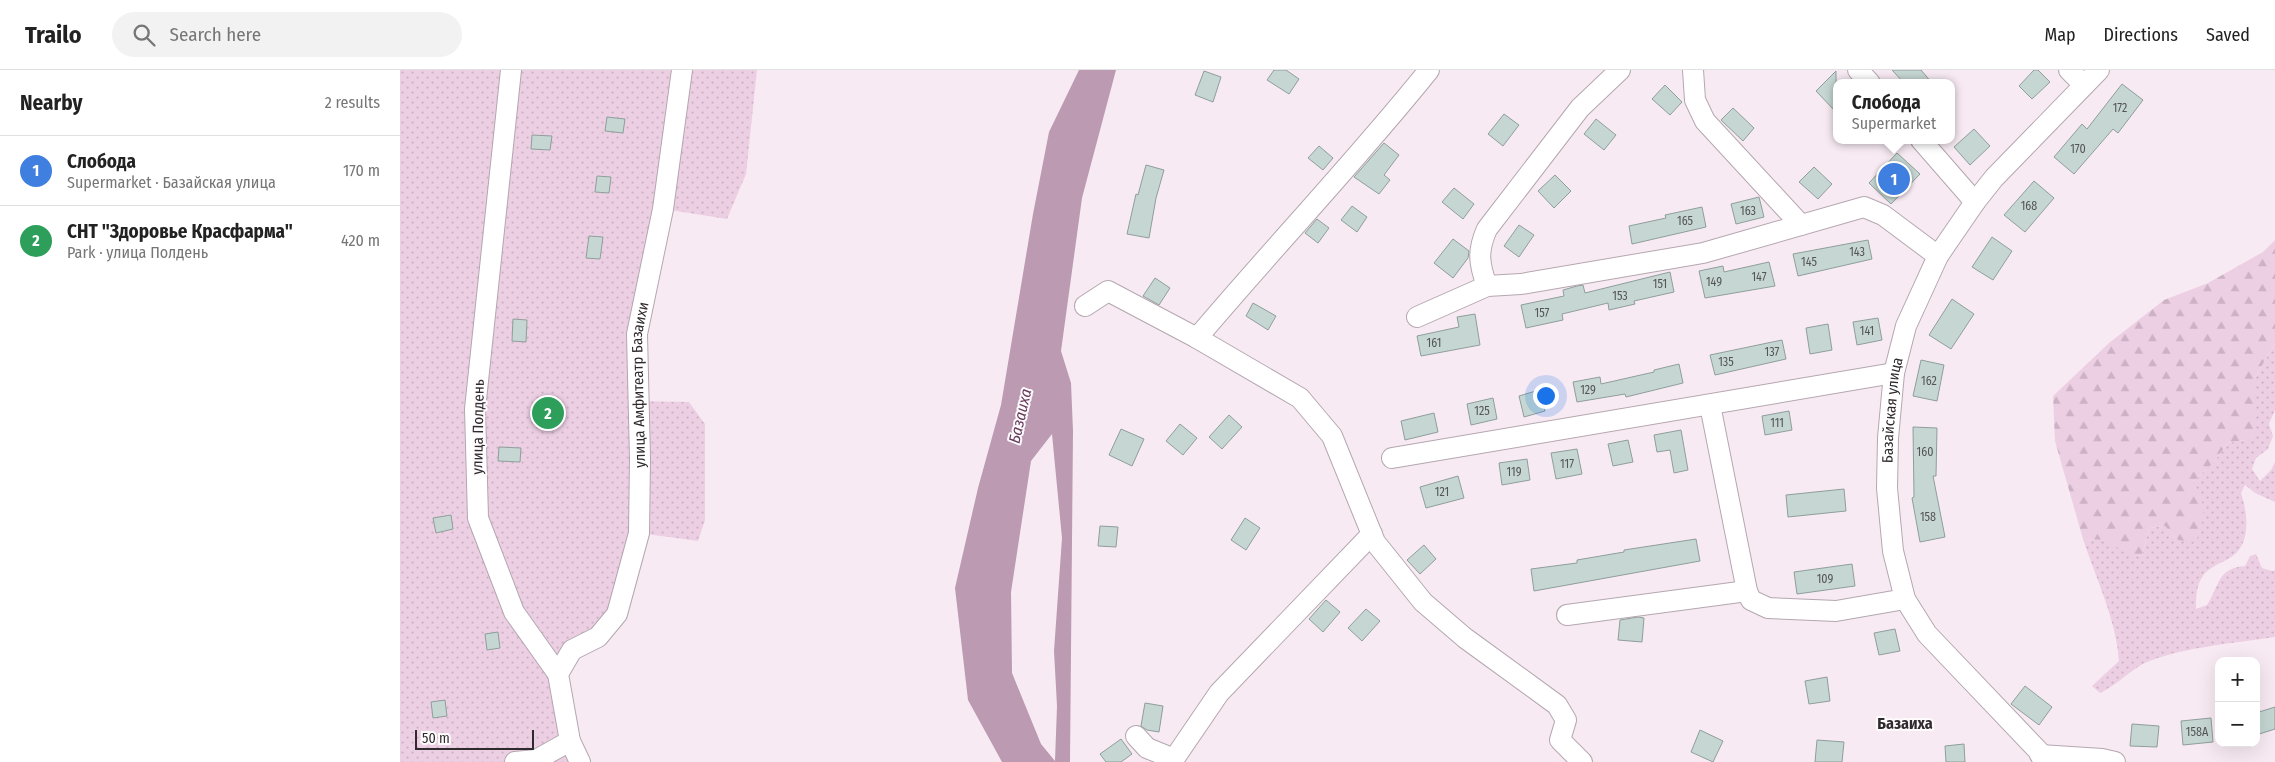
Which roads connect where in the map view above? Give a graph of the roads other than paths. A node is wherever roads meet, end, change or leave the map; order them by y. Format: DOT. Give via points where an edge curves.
graph roads {
  1 [pos="511,70"];
  2 [pos="682,70"];
  3 [pos="1430,70"];
  4 [pos="1620,70"];
  5 [pos="1693,70"];
  6 [pos="2069,70"];
  7 [pos="2099,70"];
  8 [pos="2084,85"];
  9 [pos="1924,144"];
  10 [pos="1975,202"];
  11 [pos="1801,225"];
  12 [pos="1938,256"];
  13 [pos="1487,286"];
  14 [pos="1084,306"];
  15 [pos="1417,317"];
  16 [pos="1197,338"];
  17 [pos="1894,373"];
  18 [pos="1710,405"];
  19 [pos="1392,458"];
  20 [pos="1372,534"];
  21 [pos="1747,592"];
  22 [pos="1905,599"];
  23 [pos="1567,615"];
  24 [pos="558,674"];
  25 [pos="1136,736"];
  26 [pos="570,741"];
  27 [pos="2044,758"];
  28 [pos="536,761"];
  29 [pos="515,762"];
  30 [pos="580,762"];
  31 [pos="1582,762"];
  32 [pos="2115,762"];
  1 -- 24 [label="street, улица Полдень" via="475,409 478,518 514,612"];
  2 -- 24 [label="street, улица Амфитеатр Базаихи" via="663,209 637,334 639,533 617,614 598,637 572,650"];
  3 -- 16 [label="street" via="1372,141 1266,256"];
  4 -- 13 [label="street" via="1580,108 1487,229 1480,244 1480,268"];
  5 -- 11 [label="street" via="1695,100 1705,121"];
  6 -- 8 [label="street"];
  7 -- 8 [label="street, Базайская улица"];
  8 -- 10 [label="street, Базайская улица"];
  9 -- 10 [label="street"];
  10 -- 12 [label="street, Базайская улица"];
  11 -- 12 [label="street" via="1864,207 1883,215"];
  11 -- 13 [label="street" via="1703,253 1521,284"];
  12 -- 17 [label="street, Базайская улица" via="1906,326"];
  13 -- 15 [label="street"];
  14 -- 16 [label="street" via="1108,291"];
  16 -- 20 [label="street" via="1300,398 1332,436"];
  17 -- 18 [label="street"];
  17 -- 22 [label="street, Базайская улица" via="1887,488 1893,551"];
  18 -- 19 [label="street"];
  18 -- 21 [label="street"];
  20 -- 25 [label="street" via="1219,694 1174,760 1147,748"];
  20 -- 31 [label="street" via="1423,602 1465,638 1557,705 1566,720 1560,740"];
  21 -- 22 [label="street" via="1750,600 1778,609 1836,611"];
  21 -- 23 [label="street"];
  22 -- 27 [label="street, Базайская улица" via="1927,634"];
  24 -- 26 [label="street, улица Полдень"];
  26 -- 28 [label="street"];
  26 -- 30 [label="street, улица Полдень"];
  27 -- 32 [label="street"];
  28 -- 29 [label="street"];
}
